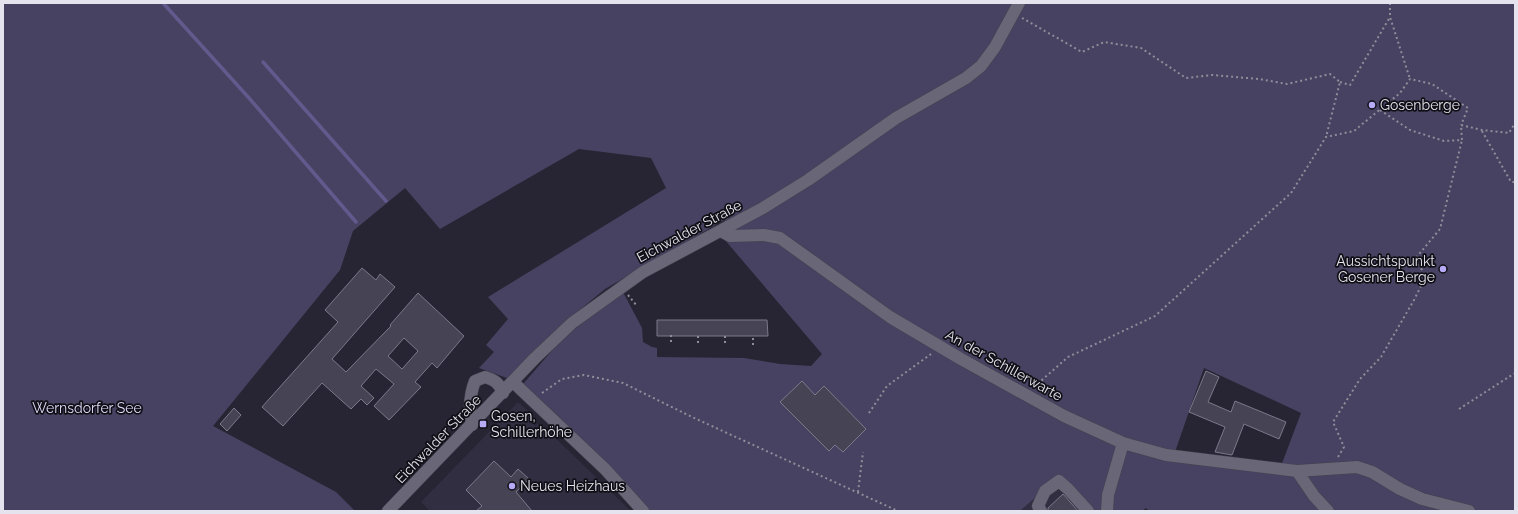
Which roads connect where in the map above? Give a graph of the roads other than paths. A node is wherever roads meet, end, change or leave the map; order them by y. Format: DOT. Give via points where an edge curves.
graph roads {
  1 [pos="1016,8"];
  2 [pos="721,231"];
  3 [pos="513,382"];
  4 [pos="503,393"];
  5 [pos="472,425"];
  6 [pos="1123,443"];
  7 [pos="1297,471"];
  8 [pos="388,511"];
  9 [pos="642,511"];
  10 [pos="1041,511"];
  11 [pos="1088,511"];
  12 [pos="1107,511"];
  13 [pos="1328,511"];
  14 [pos="1469,511"];
  1 -- 2 [label="street, Eichwalder Straße" via="995,47 981,66 966,78 896,118 808,180"];
  2 -- 3 [label="street, Eichwalder Straße" via="621,286 558,335"];
  2 -- 6 [label="street, An der Schillerwarte" via="730,236 764,235 780,238 890,317 1025,395"];
  3 -- 4 [label="street, Eichwalder Straße"];
  3 -- 9 [label="street" via="605,470"];
  4 -- 5 [label="street, Eichwalder Straße"];
  4 -- 5 [label="street" via="495,380 485,377 475,381 470,391"];
  5 -- 8 [label="street, Eichwalder Straße"];
  6 -- 7 [label="street, An der Schillerwarte" via="1166,455"];
  6 -- 12 [label="street" via="1108,495"];
  7 -- 13 [label="street"];
  7 -- 14 [label="street, An der Schillerwarte" via="1357,467 1422,498"];
  10 -- 11 [label="street" via="1038,506 1045,491 1059,481"];
}
